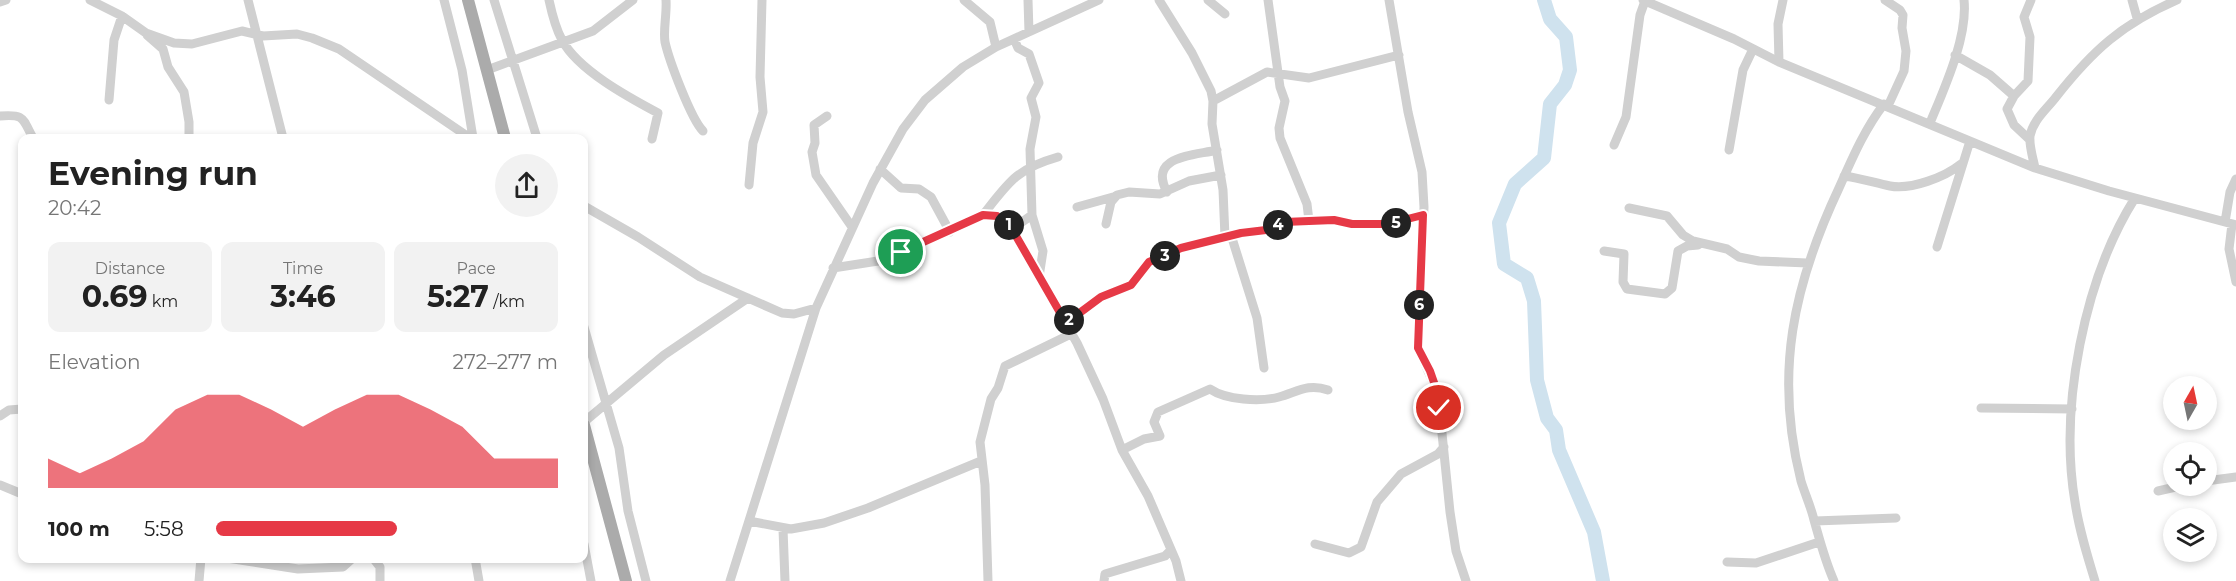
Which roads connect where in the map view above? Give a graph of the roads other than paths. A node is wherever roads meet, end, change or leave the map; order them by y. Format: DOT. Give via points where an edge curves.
graph roads {
  1 [pos="6,0"];
  2 [pos="90,0"];
  3 [pos="248,0"];
  4 [pos="444,0"];
  5 [pos="468,0"];
  6 [pos="494,0"];
  7 [pos="549,0"];
  8 [pos="633,0"];
  9 [pos="666,0"];
  10 [pos="762,0"];
  11 [pos="964,0"];
  12 [pos="1028,0"];
  13 [pos="1099,0"];
  14 [pos="1159,0"];
  15 [pos="1208,0"];
  16 [pos="1268,0"];
  17 [pos="1389,0"];
  18 [pos="1644,0"];
  19 [pos="1782,0"];
  20 [pos="1885,0"];
  21 [pos="1964,0"];
  22 [pos="2031,0"];
  23 [pos="2132,0"];
  24 [pos="2177,0"];
  25 [pos="0,2"];
  26 [pos="1656,3"];
  27 [pos="1225,14"];
  28 [pos="122,16"];
  29 [pos="2137,18"];
  30 [pos="146,33"];
  31 [pos="1029,33"];
  32 [pos="257,34"];
  33 [pos="1014,39"];
  34 [pos="563,42"];
  35 [pos="996,47"];
  36 [pos="1753,49"];
  37 [pos="1399,55"];
  38 [pos="1954,55"];
  39 [pos="514,60"];
  40 [pos="1779,62"];
  41 [pos="487,70"];
  42 [pos="1279,73"];
  43 [pos="2014,96"];
  44 [pos="110,100"];
  45 [pos="1214,101"];
  46 [pos="1886,105"];
  47 [pos="0,116"];
  48 [pos="827,116"];
  49 [pos="1930,123"];
  50 [pos="703,131"];
  51 [pos="31,134"];
  52 [pos="189,134"];
  53 [pos="282,134"];
  54 [pos="466,134"];
  55 [pos="471,134"];
  56 [pos="504,134"];
  57 [pos="536,134"];
  58 [pos="652,139"];
  59 [pos="2030,140"];
  60 [pos="1970,141"];
  61 [pos="1614,144"];
  62 [pos="1217,150"];
  63 [pos="1729,150"];
  64 [pos="1058,157"];
  65 [pos="1961,164"];
  66 [pos="1030,167"];
  67 [pos="2035,168"];
  68 [pos="880,169"];
  69 [pos="1221,175"];
  70 [pos="1844,177"];
  71 [pos="2236,179"];
  72 [pos="749,185"];
  73 [pos="1167,192"];
  74 [pos="1113,197"];
  75 [pos="2135,198"];
  76 [pos="1077,207"];
  77 [pos="588,208"];
  78 [pos="1629,208"];
  79 [pos="983,215"];
  80 [pos="1032,215"];
  81 [pos="1423,215"];
  82 [pos="1309,221"];
  83 [pos="1106,224"];
  84 [pos="2231,224"];
  85 [pos="852,226"];
  86 [pos="1012,229"];
  87 [pos="950,232"];
  88 [pos="1228,236"];
  89 [pos="1701,245"];
  90 [pos="1937,247"];
  91 [pos="1604,251"];
  92 [pos="1807,263"];
  93 [pos="833,268"];
  94 [pos="1039,277"];
  95 [pos="2236,282"];
  96 [pos="748,298"];
  97 [pos="816,308"];
  98 [pos="1066,323"];
  99 [pos="1071,334"];
  100 [pos="588,341"];
  101 [pos="1263,368"];
  102 [pos="1328,390"];
  103 [pos="606,403"];
  104 [pos="1981,408"];
  105 [pos="18,409"];
  106 [pos="2072,409"];
  107 [pos="0,416"];
  108 [pos="588,419"];
  109 [pos="588,438"];
  110 [pos="1444,447"];
  111 [pos="1122,450"];
  112 [pos="981,461"];
  113 [pos="2236,477"];
  114 [pos="2217,480"];
  115 [pos="0,485"];
  116 [pos="2163,490"];
  117 [pos="2158,491"];
  118 [pos="18,492"];
  119 [pos="1896,518"];
  120 [pos="749,521"];
  121 [pos="1815,521"];
  122 [pos="783,529"];
  123 [pos="1819,542"];
  124 [pos="1315,544"];
  125 [pos="1171,550"];
  126 [pos="1727,562"];
  127 [pos="201,563"];
  128 [pos="259,563"];
  129 [pos="348,563"];
  130 [pos="377,563"];
  131 [pos="477,563"];
  132 [pos="588,563"];
  133 [pos="199,581"];
  134 [pos="380,581"];
  135 [pos="479,581"];
  136 [pos="591,581"];
  137 [pos="626,581"];
  138 [pos="646,581"];
  139 [pos="730,581"];
  140 [pos="785,581"];
  141 [pos="988,581"];
  142 [pos="1104,581"];
  143 [pos="1181,581"];
  144 [pos="1466,581"];
  145 [pos="1834,581"];
  146 [pos="2095,581"];
  1 -- 25 [label="street"];
  2 -- 28 [label="street"];
  3 -- 32 [label="street"];
  4 -- 55 [label="street" via="462,70"];
  5 -- 41 [label="main road"];
  6 -- 39 [label="street"];
  7 -- 34 [label="street"];
  8 -- 34 [label="street" via="599,28"];
  9 -- 50 [label="street" via="664,41 693,118"];
  10 -- 72 [label="street" via="763,112 753,143"];
  11 -- 35 [label="street" via="990,22"];
  12 -- 31 [label="street"];
  13 -- 31 [label="street"];
  14 -- 45 [label="street" via="1192,53"];
  15 -- 27 [label="street"];
  16 -- 42 [label="street"];
  17 -- 37 [label="street"];
  18 -- 26 [label="street"];
  18 -- 61 [label="street" via="1626,117"];
  19 -- 40 [label="street"];
  20 -- 46 [label="street" via="1903,15 1906,51 1904,71"];
  21 -- 38 [label="street" via="1963,25"];
  22 -- 43 [label="street" via="2024,17 2030,37 2030,70 2024,88"];
  23 -- 29 [label="street"];
  24 -- 29 [label="street"];
  26 -- 36 [label="street"];
  28 -- 30 [label="street"];
  28 -- 44 [label="street" via="114,40"];
  29 -- 59 [label="street" via="2079,67 2036,121"];
  30 -- 32 [label="street" via="174,43 192,44 233,32"];
  30 -- 52 [label="street" via="163,49 168,67 183,92"];
  31 -- 33 [label="street"];
  32 -- 53 [label="street"];
  32 -- 54 [label="street" via="297,34 339,49"];
  33 -- 35 [label="street"];
  33 -- 66 [label="street" via="1018,48 1029,54 1039,83 1030,98 1036,117"];
  34 -- 39 [label="street"];
  34 -- 58 [label="street" via="589,69 658,113"];
  35 -- 68 [label="street" via="963,67 925,100"];
  36 -- 40 [label="street"];
  36 -- 63 [label="street" via="1743,70"];
  37 -- 42 [label="street" via="1309,78"];
  37 -- 81 [label="street" via="1422,172"];
  38 -- 43 [label="street" via="1990,75"];
  38 -- 49 [label="street"];
  39 -- 41 [label="street"];
  39 -- 57 [label="street"];
  40 -- 46 [label="street"];
  41 -- 56 [label="main road"];
  42 -- 45 [label="street" via="1267,72"];
  42 -- 82 [label="street" via="1285,101 1280,138 1308,204"];
  43 -- 59 [label="street" via="2007,109 2009,118"];
  45 -- 62 [label="street" via="1212,124"];
  46 -- 49 [label="street"];
  46 -- 70 [label="street" via="1866,129"];
  47 -- 51 [label="street" via="17,115 25,119"];
  48 -- 85 [label="street" via="814,125 814,169"];
  49 -- 60 [label="street"];
  59 -- 67 [label="street"];
  60 -- 65 [label="street"];
  60 -- 67 [label="street"];
  62 -- 69 [label="street"];
  62 -- 73 [label="street" via="1168,163 1161,181"];
  64 -- 66 [label="street"];
  65 -- 70 [label="street" via="1953,171 1902,186"];
  65 -- 90 [label="street"];
  66 -- 79 [label="street" via="1012,178"];
  66 -- 80 [label="street"];
  67 -- 75 [label="street"];
  68 -- 85 [label="street"];
  68 -- 87 [label="street" via="901,188 919,189 931,197"];
  69 -- 73 [label="street" via="1189,181"];
  69 -- 88 [label="street"];
  70 -- 92 [label="street"];
  71 -- 84 [label="street" via="2230,192"];
  73 -- 74 [label="street" via="1124,192"];
  74 -- 76 [label="street"];
  74 -- 83 [label="street"];
  75 -- 84 [label="street"];
  75 -- 106 [label="street" via="2100,268 2082,334"];
  77 -- 96 [label="street" via="700,278"];
  78 -- 89 [label="street" via="1667,216 1683,235"];
  79 -- 86 [label="street" via="997,216"];
  79 -- 87 [label="street"];
  80 -- 86 [label="street"];
  80 -- 94 [label="street" via="1043,251"];
  81 -- 82 [label="street" via="1388,224"];
  81 -- 110 [label="street" via="1418,348 1438,394"];
  82 -- 88 [label="street" via="1284,222 1266,230"];
  84 -- 95 [label="street" via="2229,249"];
  85 -- 93 [label="street"];
  86 -- 94 [label="street"];
  87 -- 93 [label="street" via="878,261"];
  88 -- 98 [label="street" via="1181,248 1149,262 1131,285 1101,297"];
  88 -- 101 [label="street" via="1257,318"];
  89 -- 91 [label="street" via="1678,251 1672,288 1665,294 1627,289 1623,282 1624,254"];
  89 -- 92 [label="street" via="1727,249 1753,260"];
  92 -- 121 [label="street" via="1791,326 1788,388 1801,481"];
  93 -- 97 [label="street"];
  94 -- 98 [label="street"];
  96 -- 97 [label="street" via="794,315"];
  96 -- 103 [label="street" via="664,355"];
  97 -- 120 [label="street"];
  98 -- 99 [label="street"];
  99 -- 111 [label="street" via="1103,399"];
  99 -- 112 [label="street" via="1005,366 981,435"];
  100 -- 103 [label="street"];
  102 -- 111 [label="street" via="1302,387 1268,398 1221,397 1210,390 1158,412 1154,422 1160,436"];
  103 -- 108 [label="street"];
  103 -- 138 [label="street"];
  104 -- 106 [label="street"];
  105 -- 107 [label="street"];
  106 -- 146 [label="street" via="2074,500"];
  109 -- 137 [label="main road"];
  110 -- 124 [label="street" via="1401,474 1377,502 1361,548 1348,553"];
  110 -- 144 [label="street" via="1456,551"];
  111 -- 125 [label="street" via="1148,496"];
  112 -- 122 [label="street" via="859,512 800,529"];
  112 -- 141 [label="street"];
  113 -- 114 [label="street"];
  115 -- 118 [label="street"];
  116 -- 117 [label="street"];
  119 -- 121 [label="street"];
  120 -- 122 [label="street"];
  120 -- 139 [label="street"];
  121 -- 123 [label="street"];
  122 -- 140 [label="street"];
  123 -- 126 [label="street" via="1756,563"];
  123 -- 145 [label="street"];
  125 -- 142 [label="street" via="1165,556 1105,574"];
  125 -- 143 [label="street"];
  127 -- 133 [label="street"];
  128 -- 129 [label="street" via="298,569 344,567"];
  130 -- 134 [label="street"];
  131 -- 135 [label="street"];
  132 -- 136 [label="street"];
}
